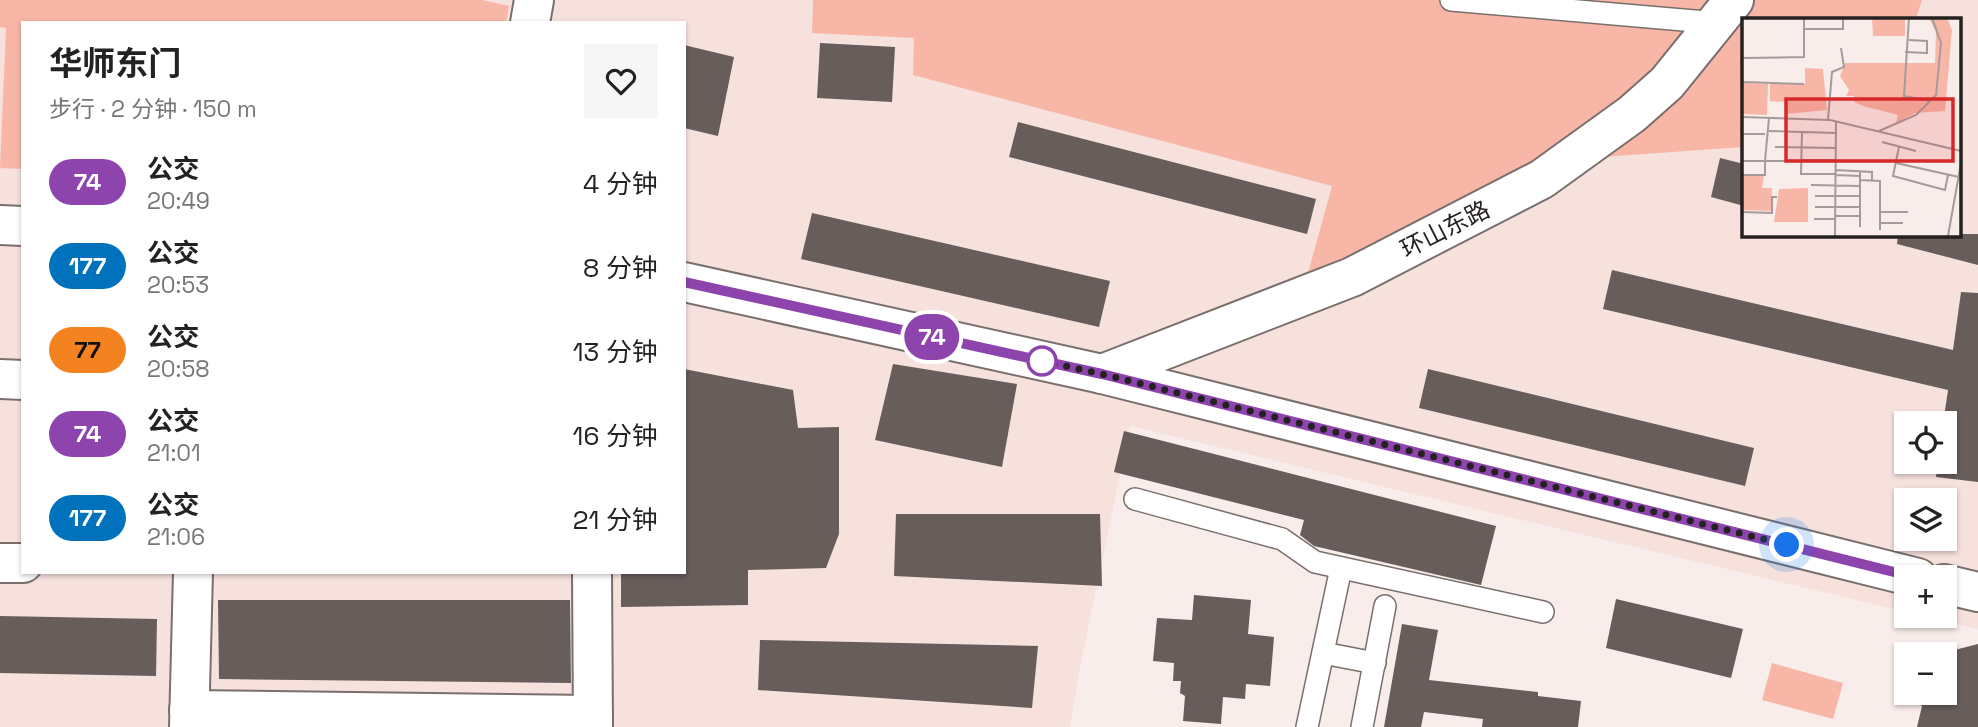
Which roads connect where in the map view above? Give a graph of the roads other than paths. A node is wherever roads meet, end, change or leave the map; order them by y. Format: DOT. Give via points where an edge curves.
graph roads {
  1 [pos="534,0"];
  2 [pos="1451,0"];
  3 [pos="1726,11"];
  4 [pos="530,21"];
  5 [pos="0,225"];
  6 [pos="21,226"];
  7 [pos="686,282"];
  8 [pos="1102,374"];
  9 [pos="0,379"];
  10 [pos="21,380"];
  11 [pos="1135,499"];
  12 [pos="0,563"];
  13 [pos="21,564"];
  14 [pos="1341,568"];
  15 [pos="1894,572"];
  16 [pos="193,574"];
  17 [pos="592,574"];
  18 [pos="1957,587"];
  19 [pos="1978,592"];
  20 [pos="1385,606"];
  21 [pos="1543,612"];
  22 [pos="1323,653"];
  23 [pos="1375,663"];
  24 [pos="189,718"];
  25 [pos="593,721"];
  26 [pos="1307,727"];
  27 [pos="1362,727"];
  1 -- 4 [label="street"];
  2 -- 3 [label="lane"];
  3 -- 8 [label="street, 环山东路" via="1650,99 1542,179 1352,276"];
  5 -- 6 [label="street"];
  7 -- 8 [label="street"];
  8 -- 15 [label="street"];
  9 -- 10 [label="street"];
  11 -- 14 [label="lane" via="1282,538 1315,562"];
  12 -- 13 [label="street"];
  14 -- 21 [label="lane"];
  14 -- 22 [label="lane"];
  16 -- 24 [label="street"];
  17 -- 25 [label="street"];
  18 -- 19 [label="street"];
  20 -- 23 [label="lane"];
  22 -- 23 [label="lane"];
  22 -- 26 [label="lane"];
  23 -- 27 [label="lane"];
  24 -- 25 [label="street"];
}
